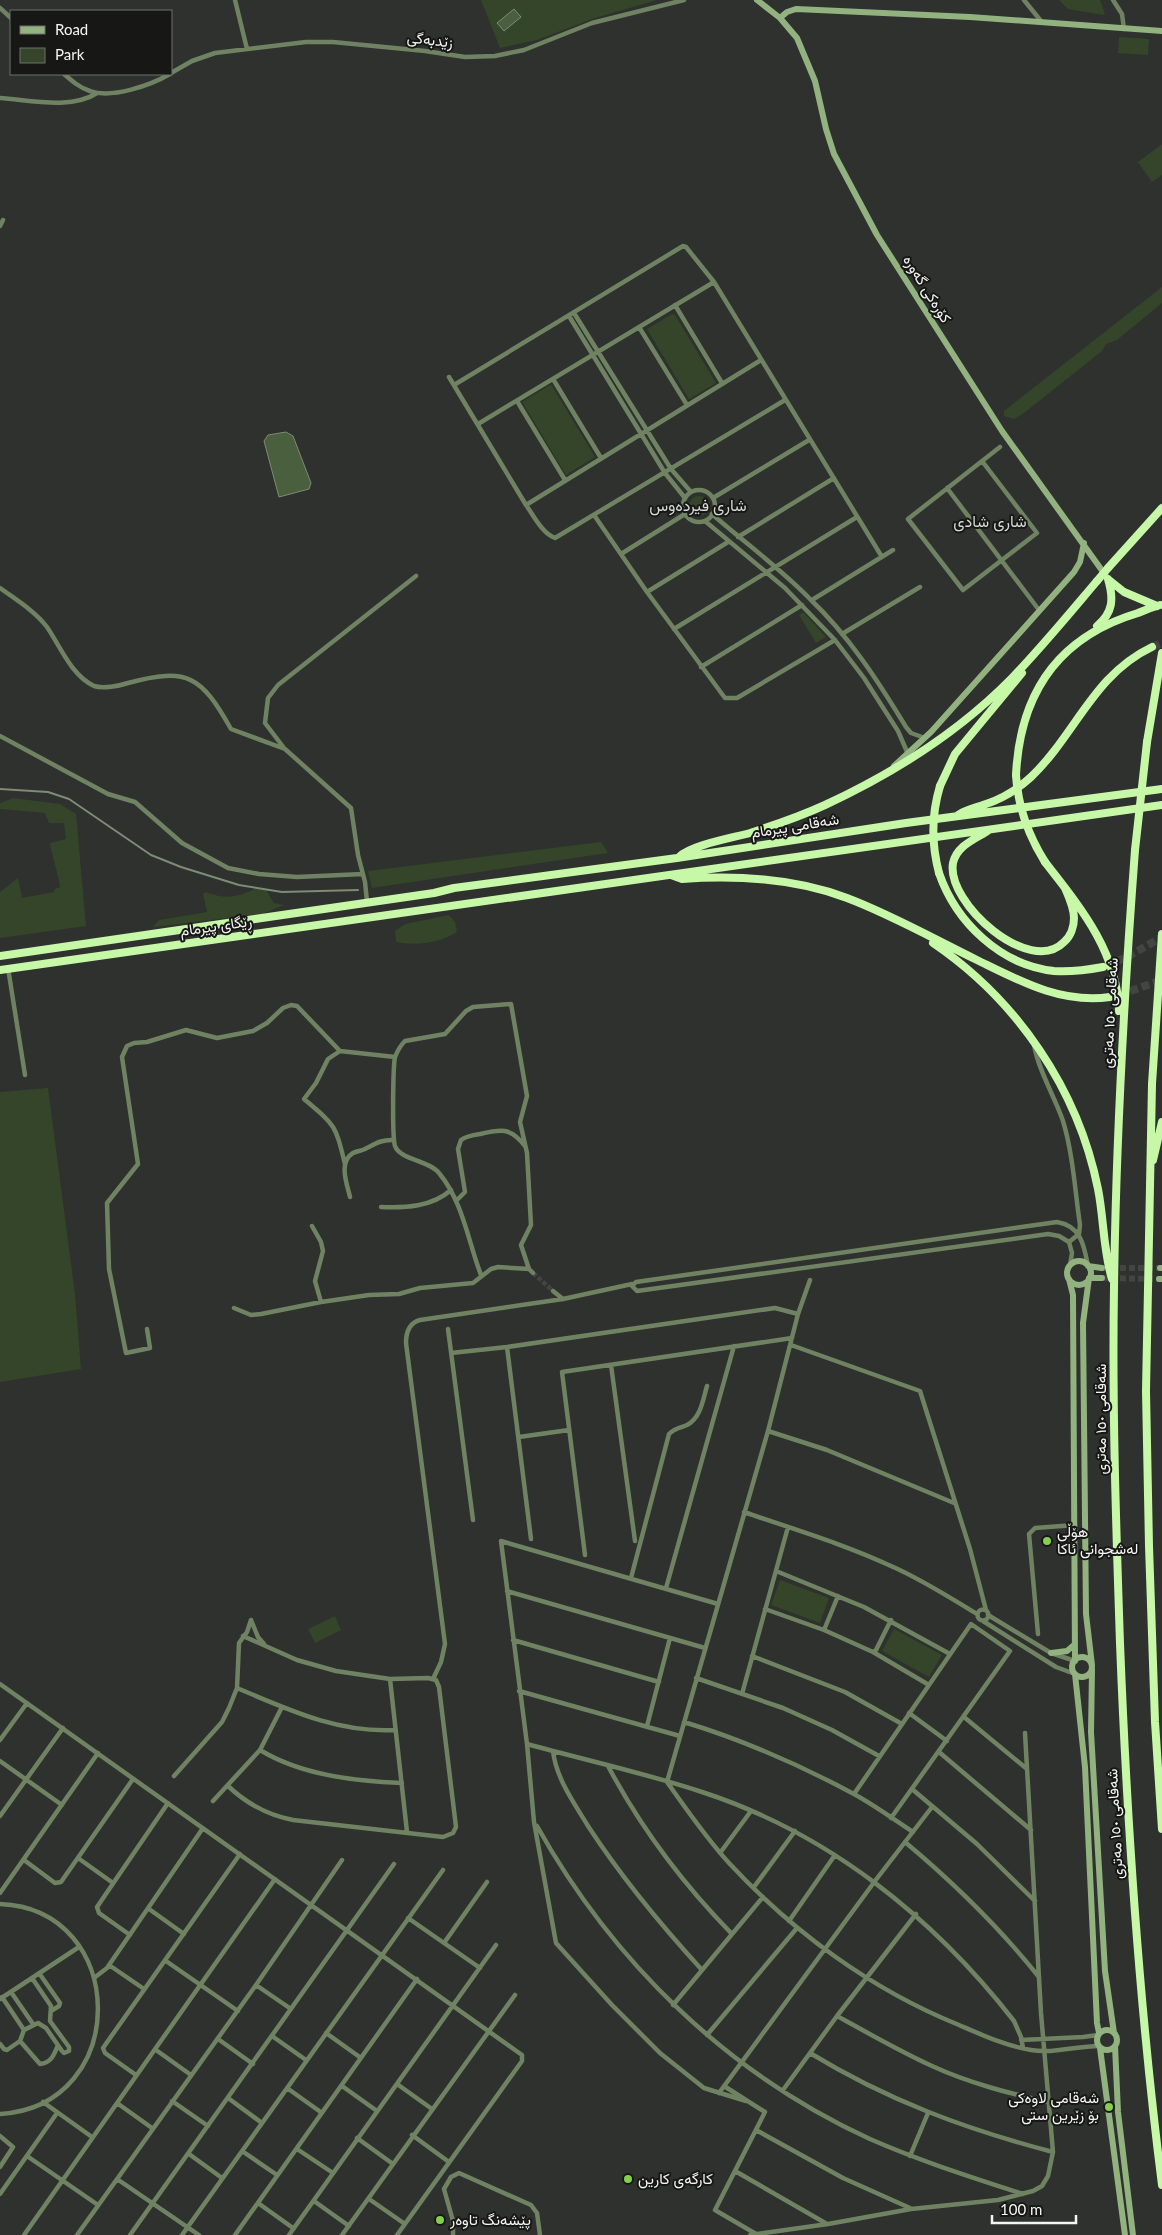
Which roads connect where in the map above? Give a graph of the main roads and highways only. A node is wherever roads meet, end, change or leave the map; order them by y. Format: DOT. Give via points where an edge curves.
graph roads {
  1 [pos="1162,508"];
  2 [pos="1090,633"];
  3 [pos="1152,647"];
  4 [pos="1037,652"];
  5 [pos="1162,653"];
  6 [pos="1162,789"];
  7 [pos="1162,805"];
  8 [pos="955,817"];
  9 [pos="990,828"];
  10 [pos="677,858"];
  11 [pos="669,874"];
  12 [pos="1066,888"];
  13 [pos="434,893"];
  14 [pos="436,907"];
  15 [pos="906,925"];
  16 [pos="1162,934"];
  17 [pos="0,956"];
  18 [pos="1104,967"];
  19 [pos="4,969"];
  20 [pos="1110,997"];
  21 [pos="1121,1045"];
  22 [pos="1162,1122"];
  23 [pos="1150,1174"];
  24 [pos="1114,1285"];
  25 [pos="1162,1829"];
  26 [pos="1162,2185"];
  1 -- 4 [label="highway, bridge"];
  2 -- 2 [label="highway" via="1120,619 1158,606 1124,592 1108,579 1111,608"];
  2 -- 12 [label="highway, bridge" via="1053,665 1032,700 1022,723 1016,775 1024,820 1045,862"];
  3 -- 8 [label="highway" via="1133,657 1104,682 1041,766 1022,785 999,799"];
  4 -- 10 [label="highway" via="959,725 905,763 823,805 751,832 688,850"];
  4 -- 18 [label="highway, bridge" via="955,754 934,808 934,852 943,885 959,913 1005,954 1054,971"];
  5 -- 21 [label="highway, شەقامی ١٥٠ مەتری, bridge" via="1146,742"];
  6 -- 8 [label="highway, شەقامی پیرمام"];
  7 -- 9 [label="highway, شەقامی پیرمام"];
  8 -- 10 [label="highway, شەقامی پیرمام"];
  9 -- 11 [label="highway, شەقامی پیرمام"];
  9 -- 12 [label="highway" via="958,853 953,871 963,896 987,926 1028,949 1048,951 1057,948 1069,937 1074,916"];
  10 -- 13 [label="highway, شەقامی پیرمام"];
  11 -- 14 [label="highway, شەقامی پیرمام"];
  11 -- 15 [label="highway" via="682,879 758,878 801,885 846,897"];
  12 -- 21 [label="highway" via="1110,960 1118,990"];
  13 -- 17 [label="highway, ڕێگای پیرمام"];
  14 -- 19 [label="highway, ڕێگای پیرمام"];
  15 -- 20 [label="highway" via="1039,989 1075,998 1093,1000"];
  15 -- 24 [label="highway" via="942,949 997,995 1052,1068 1087,1147 1098,1190 1107,1263"];
  16 -- 23 [label="highway"];
  21 -- 24 [label="highway, شەقامی ١٥٠ مەتری"];
  22 -- 23 [label="highway"];
  23 -- 25 [label="highway" via="1146,1391 1155,1722"];
  24 -- 26 [label="highway, شەقامی ١٥٠ مەتری" via="1114,1460 1124,1746 1139,1964"];
}
